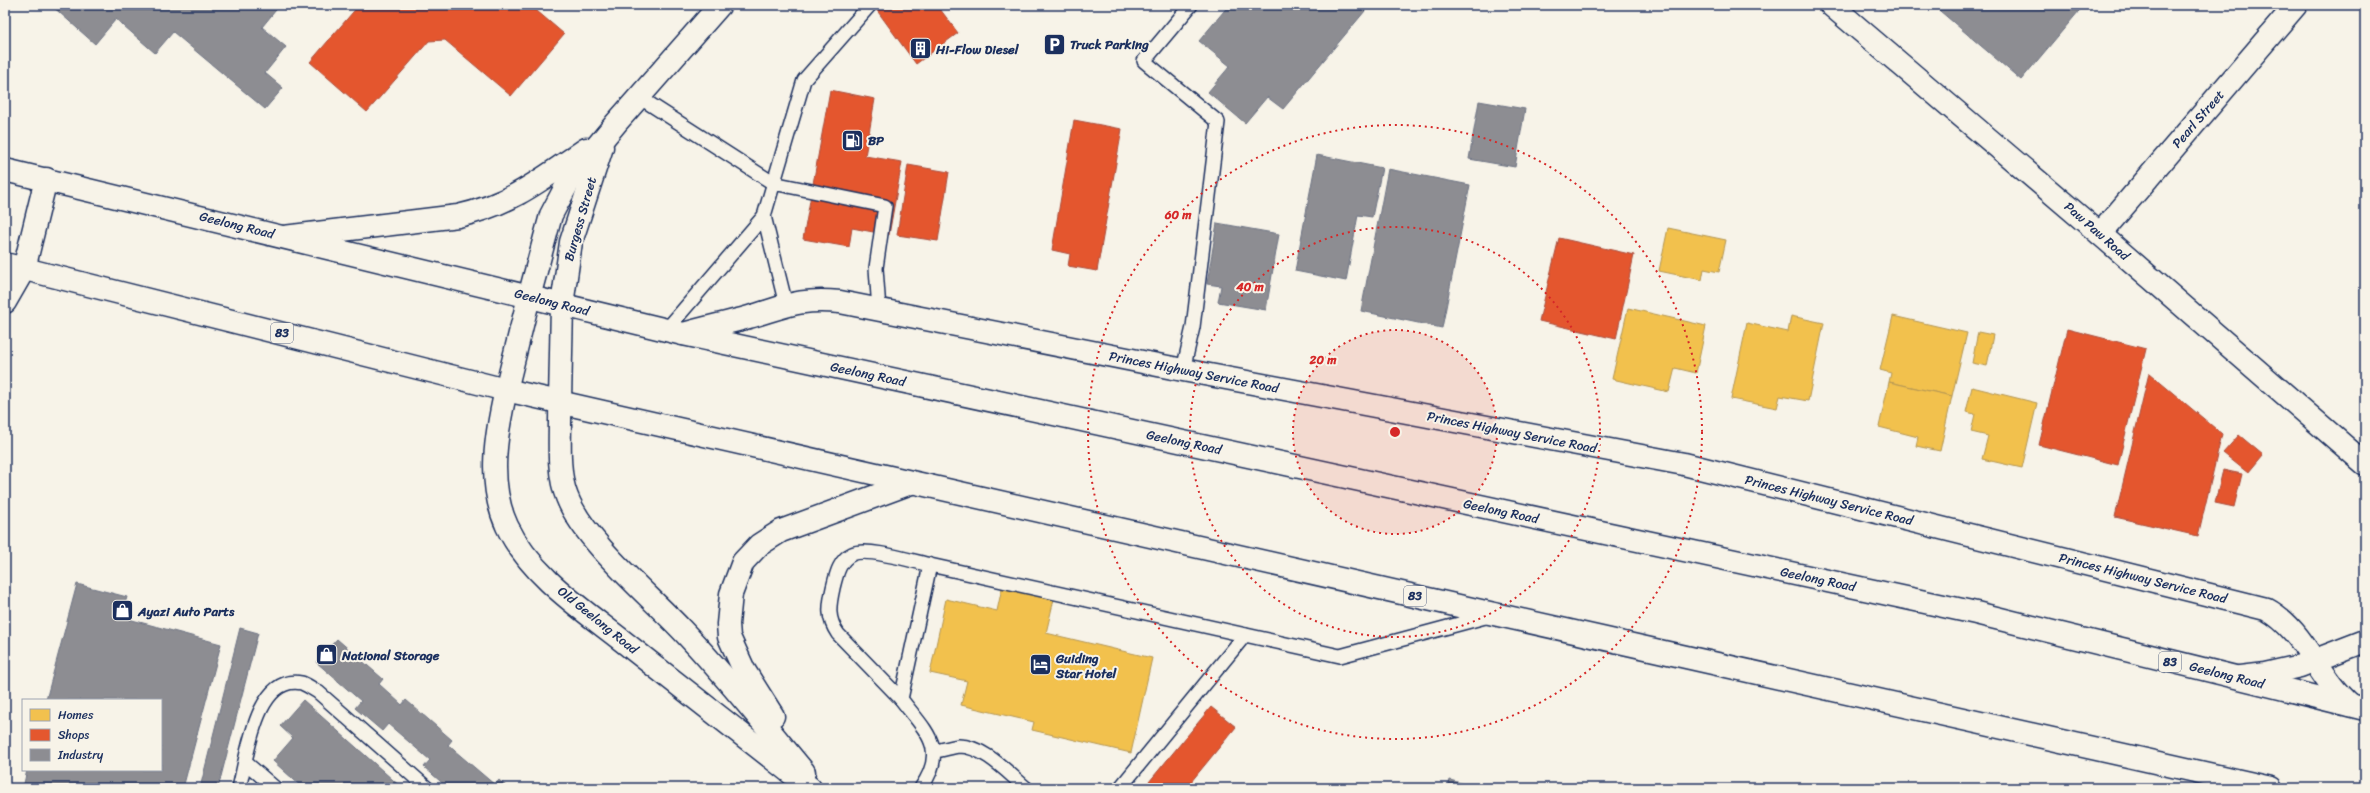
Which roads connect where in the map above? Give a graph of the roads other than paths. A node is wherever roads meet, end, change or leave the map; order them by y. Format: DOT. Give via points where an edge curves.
graph roads {
  1 [pos="720,5"];
  2 [pos="870,5"];
  3 [pos="1191,5"];
  4 [pos="1831,5"];
  5 [pos="2296,5"];
  6 [pos="640,97"];
  7 [pos="607,134"];
  8 [pos="5,170"];
  9 [pos="46,179"];
  10 [pos="773,183"];
  11 [pos="764,216"];
  12 [pos="2100,234"];
  13 [pos="284,237"];
  14 [pos="15,266"];
  15 [pos="529,297"];
  16 [pos="5,302"];
  17 [pos="562,305"];
  18 [pos="786,305"];
  19 [pos="879,310"];
  20 [pos="675,332"];
  21 [pos="1183,370"];
  22 [pos="506,390"];
  23 [pos="560,401"];
  24 [pos="2364,462"];
  25 [pos="912,483"];
  26 [pos="930,565"];
  27 [pos="1494,614"];
  28 [pos="1245,635"];
  29 [pos="2365,640"];
  30 [pos="2313,661"];
  31 [pos="2234,677"];
  32 [pos="901,699"];
  33 [pos="2357,707"];
  34 [pos="935,751"];
  35 [pos="246,763"];
  36 [pos="239,788"];
  37 [pos="274,788"];
  38 [pos="427,788"];
  39 [pos="810,788"];
  40 [pos="819,788"];
  41 [pos="921,788"];
  42 [pos="1026,788"];
  43 [pos="1120,788"];
  44 [pos="2271,788"];
  1 -- 6 [label="main road, Burgess Street"];
  2 -- 10 [label="lane" via="804,80"];
  3 -- 21 [label="lane" via="1144,61 1218,122 1193,327"];
  4 -- 12 [label="main road, Paw Paw Road"];
  5 -- 12 [label="main road, Pearl Street"];
  6 -- 7 [label="main road, Burgess Street"];
  6 -- 10 [label="lane"];
  7 -- 13 [label="main road" via="528,189 485,210 458,216"];
  7 -- 15 [label="main road, Burgess Street" via="570,179 557,202 551,215"];
  7 -- 17 [label="main road, Burgess Street" via="571,242"];
  8 -- 9 [label="main road, Geelong Road / 83"];
  9 -- 13 [label="main road, Geelong Road / 83"];
  9 -- 14 [label="main road"];
  10 -- 11 [label="lane"];
  10 -- 19 [label="lane" via="886,206 876,268"];
  11 -- 18 [label="lane"];
  11 -- 20 [label="lane"];
  12 -- 24 [label="main road, Paw Paw Road"];
  13 -- 15 [label="main road, Geelong Road / 83"];
  14 -- 16 [label="main road"];
  14 -- 22 [label="main road, 83"];
  15 -- 17 [label="main road, Geelong Road / 83"];
  15 -- 22 [label="main road, Burgess Street"];
  17 -- 20 [label="main road, Geelong Road / 83"];
  17 -- 23 [label="main road, Burgess Street"];
  18 -- 19 [label="main road, Princes Highway Service Road" via="822,300"];
  18 -- 20 [label="main road, Princes Highway Service Road" via="742,319"];
  19 -- 21 [label="main road, Princes Highway Service Road"];
  20 -- 31 [label="main road, Geelong Road / 83" via="1976,613"];
  21 -- 30 [label="main road, Princes Highway Service Road" via="1684,464 2244,603 2266,609 2288,624"];
  22 -- 23 [label="main road, 83"];
  22 -- 39 [label="main road, Old Geelong Road" via="496,445 496,485 507,525 527,558 570,599"];
  23 -- 25 [label="main road, 83"];
  23 -- 40 [label="main road" via="562,475 567,496 578,517 597,543 711,662"];
  25 -- 27 [label="main road, 83"];
  25 -- 40 [label="main road" via="796,524 768,538 747,557 734,581 728,624 729,637 762,701"];
  26 -- 28 [label="lane"];
  26 -- 32 [label="lane"];
  26 -- 32 [label="lane" via="865,552 852,554 843,561 836,574 830,600 830,623"];
  27 -- 28 [label="lane" via="1340,656"];
  27 -- 44 [label="main road, 83"];
  28 -- 43 [label="lane"];
  29 -- 30 [label="main road"];
  30 -- 31 [label="main road" via="2284,671"];
  30 -- 33 [label="main road, Princes Highway Service Road" via="2325,680"];
  31 -- 33 [label="main road, Geelong Road / 83"];
  32 -- 34 [label="lane" via="928,734"];
  34 -- 41 [label="lane" via="934,763"];
  34 -- 42 [label="lane" via="960,746 976,750"];
  35 -- 36 [label="lane"];
  35 -- 37 [label="lane"];
  35 -- 38 [label="lane" via="259,712 268,695 283,684 302,684 318,692"];
}
